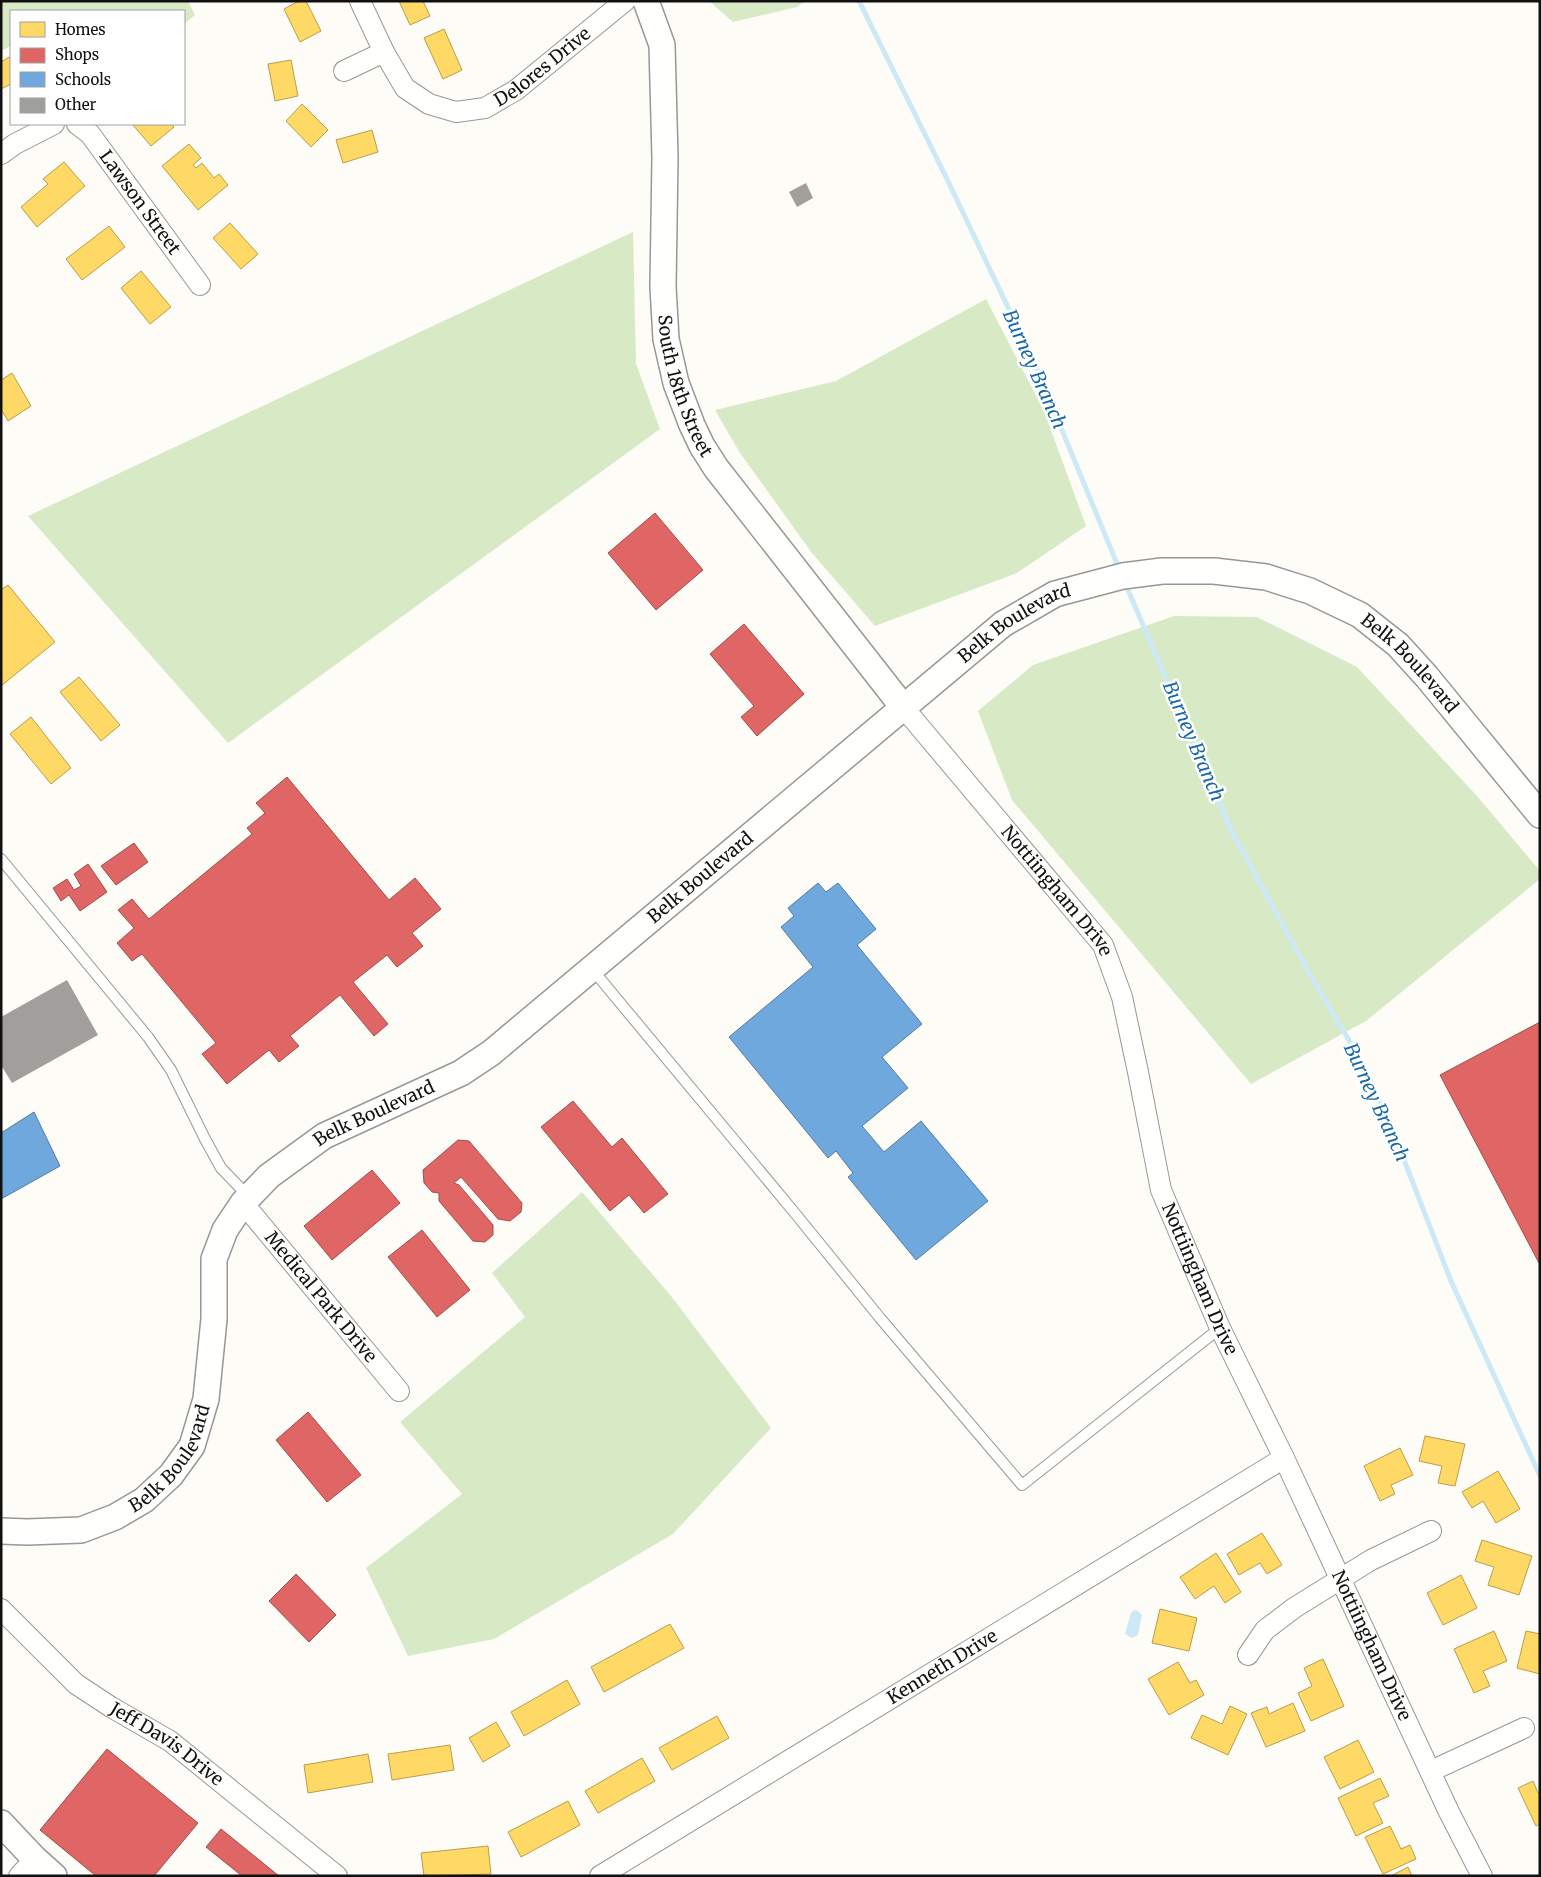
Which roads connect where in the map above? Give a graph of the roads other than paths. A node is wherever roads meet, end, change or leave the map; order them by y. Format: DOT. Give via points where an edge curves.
graph roads {
  1 [pos="360,1"];
  2 [pos="625,1"];
  3 [pos="646,1"];
  4 [pos="384,52"];
  5 [pos="344,71"];
  6 [pos="52,125"];
  7 [pos="78,125"];
  8 [pos="1,154"];
  9 [pos="200,285"];
  10 [pos="903,706"];
  11 [pos="1540,814"];
  12 [pos="1,859"];
  13 [pos="591,968"];
  14 [pos="246,1200"];
  15 [pos="1220,1328"];
  16 [pos="399,1392"];
  17 [pos="1284,1458"];
  18 [pos="1,1531"];
  19 [pos="1431,1531"];
  20 [pos="1340,1578"];
  21 [pos="1,1609"];
  22 [pos="1248,1655"];
  23 [pos="1524,1728"];
  24 [pos="1431,1771"];
  25 [pos="1,1823"];
  26 [pos="27,1867"];
  27 [pos="54,1876"];
  28 [pos="337,1876"];
  29 [pos="600,1876"];
  30 [pos="1482,1876"];
  1 -- 4 [label="street, Delores Drive"];
  2 -- 4 [label="street, Delores Drive" via="516,90 485,108 456,112 429,104 405,88"];
  3 -- 10 [label="street, South 18th Street" via="662,45 665,158 663,288 666,339 676,383 692,425 716,468"];
  4 -- 5 [label="street"];
  6 -- 8 [label="street"];
  7 -- 9 [label="street, Lawson Street" via="90,134"];
  10 -- 11 [label="street, Belk Boulevard" via="1003,624 1056,594 1123,576 1162,571 1266,576 1360,614 1398,645"];
  10 -- 13 [label="street, Belk Boulevard"];
  10 -- 15 [label="street, Nottiingham Drive" via="1102,945 1122,996 1161,1190"];
  12 -- 14 [label="lane" via="172,1070 205,1139"];
  13 -- 14 [label="street, Belk Boulevard" via="491,1053 460,1073 324,1136 269,1176"];
  13 -- 15 [label="lane" via="1022,1485"];
  14 -- 16 [label="street, Medical Park Drive"];
  14 -- 18 [label="street, Belk Boulevard" via="225,1230 214,1259 214,1319 206,1399 192,1446 170,1476 144,1500 115,1517 81,1530"];
  15 -- 17 [label="street, Nottiingham Drive"];
  17 -- 20 [label="street, Nottiingham Drive"];
  17 -- 29 [label="street, Kenneth Drive"];
  19 -- 20 [label="street"];
  20 -- 22 [label="street" via="1265,1630"];
  20 -- 24 [label="street, Nottiingham Drive"];
  21 -- 28 [label="street, Jeff Davis Drive" via="76,1684 170,1741"];
  23 -- 24 [label="street"];
  24 -- 30 [label="street, Nottiingham Drive"];
  25 -- 26 [label="street"];
  26 -- 27 [label="street"];
}
